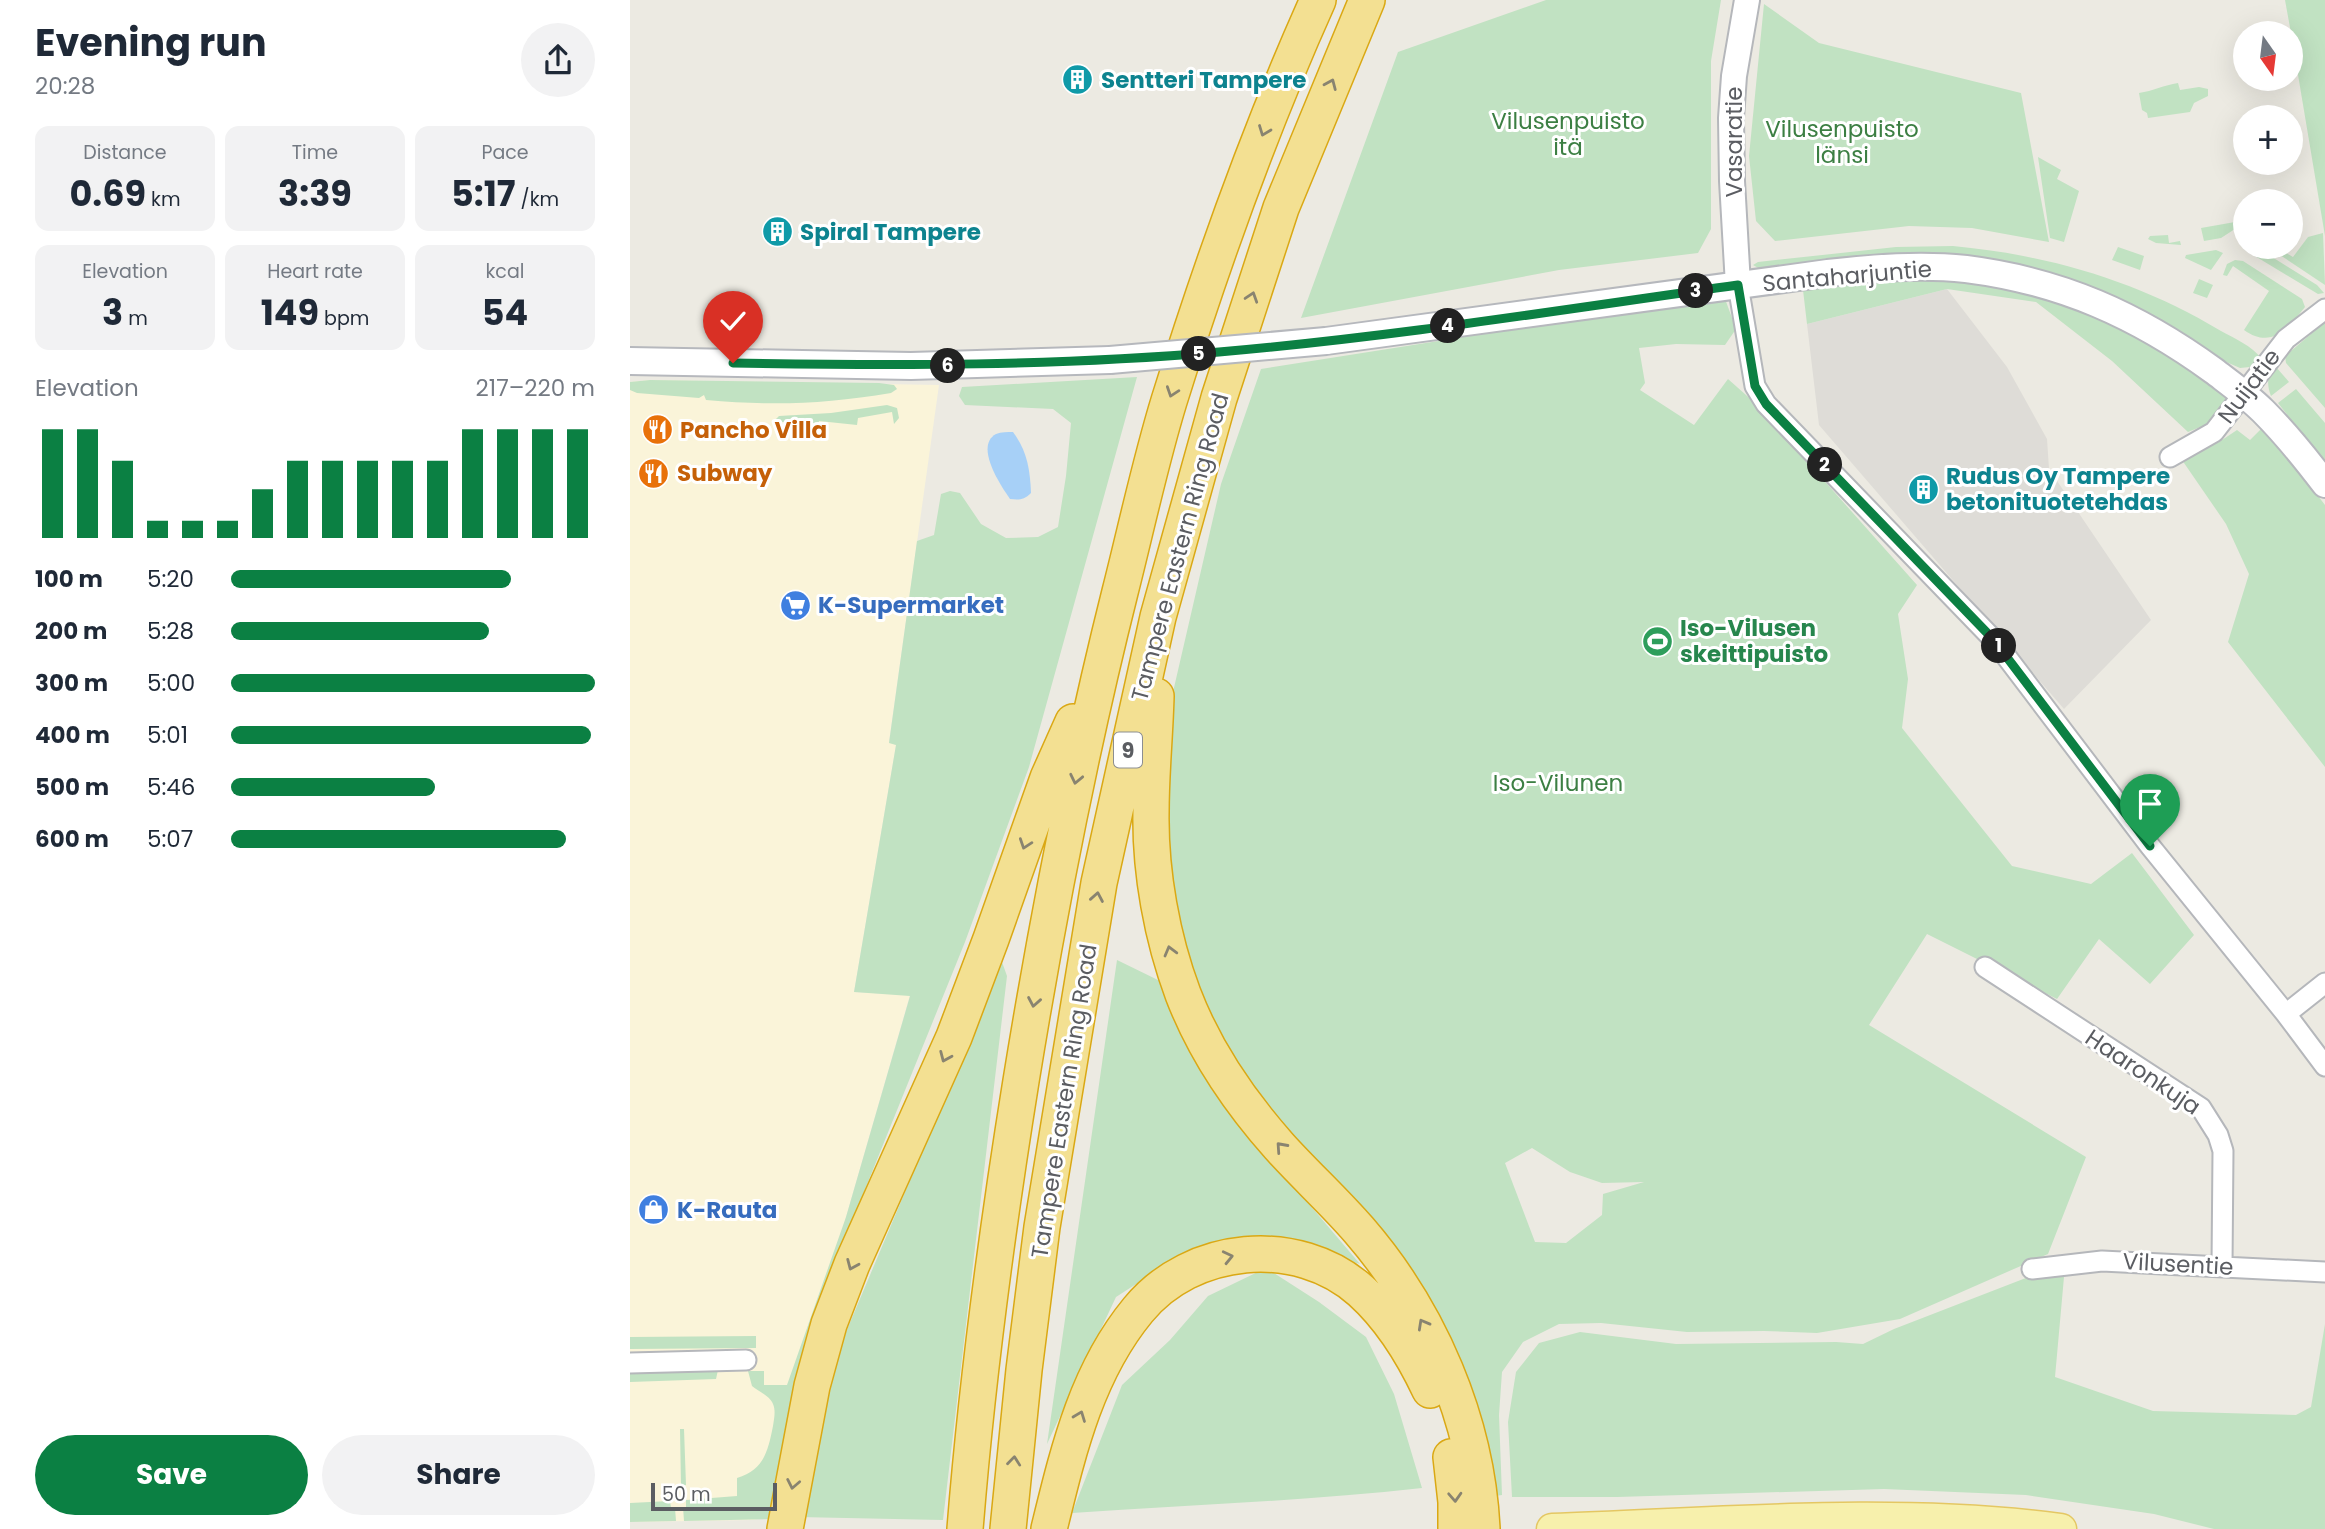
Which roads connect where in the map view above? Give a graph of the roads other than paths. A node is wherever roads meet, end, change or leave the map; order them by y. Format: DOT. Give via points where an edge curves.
graph roads {
  1 [pos="1318,0"];
  2 [pos="1367,0"];
  3 [pos="1747,0"];
  4 [pos="1738,285"];
  5 [pos="2325,309"];
  6 [pos="630,361"];
  7 [pos="2244,393"];
  8 [pos="2170,457"];
  9 [pos="2325,484"];
  10 [pos="1158,617"];
  11 [pos="1107,645"];
  12 [pos="1985,967"];
  13 [pos="2325,984"];
  14 [pos="2286,1014"];
  15 [pos="2325,1066"];
  16 [pos="2221,1266"];
  17 [pos="2032,1269"];
  18 [pos="2325,1272"];
  19 [pos="746,1360"];
  20 [pos="630,1363"];
  21 [pos="785,1529"];
  22 [pos="965,1529"];
  23 [pos="1008,1529"];
  24 [pos="1049,1529"];
  25 [pos="1456,1529"];
  26 [pos="1482,1529"];
  27 [pos="1552,1529"];
  28 [pos="2061,1529"];
  1 -- 11 [label="highway, Tampere Eastern Ring Road / 9, one-way" via="1241,192 1168,403"];
  10 -- 2 [label="highway, Tampere Eastern Ring Road / 9, one-way" via="1219,398 1281,208"];
  3 -- 4 [label="street, Vasaratie" via="1731,118"];
  4 -- 6 [label="main road, Santaharjuntie, bridge" via="1369,337 1110,360 911,366"];
  4 -- 7 [label="main road, Santaharjuntie" via="1896,267 2005,275 2059,288 2111,309 2175,343"];
  4 -- 14 [label="street" via="1755,386 1766,404 1993,639 2150,846"];
  5 -- 7 [label="street, Nuijatie" via="2286,339"];
  7 -- 8 [label="street, Nuijatie" via="2214,432"];
  7 -- 9 [label="main road, Santaharjuntie"];
  23 -- 10 [label="highway, Tampere Eastern Ring Road / 9, one-way" via="1044,1214 1099,883"];
  26 -- 10 [label="highway, one-way" via="1473,1456 1428,1333 1383,1260 1250,1110 1184,996 1162,915 1151,814"];
  11 -- 21 [label="highway, one-way" via="1048,778 954,1037 829,1324 812,1386"];
  11 -- 22 [label="highway, Tampere Eastern Ring Road / 9, one-way" via="1055,876 1005,1177"];
  12 -- 16 [label="street, Haaronkuja" via="2202,1108 2223,1151"];
  13 -- 14 [label="street"];
  14 -- 15 [label="street"];
  16 -- 17 [label="street, Vilusentie" via="2102,1261"];
  16 -- 18 [label="street, Vilusentie"];
  19 -- 20 [label="street"];
  24 -- 25 [label="highway, one-way" via="1077,1422 1095,1378 1124,1328 1139,1308 1176,1277 1196,1266 1242,1254 1290,1256 1316,1264 1360,1290 1381,1311 1401,1337 1433,1397 1453,1463"];
  27 -- 28 [label="main road" via="1941,1518"];
}
